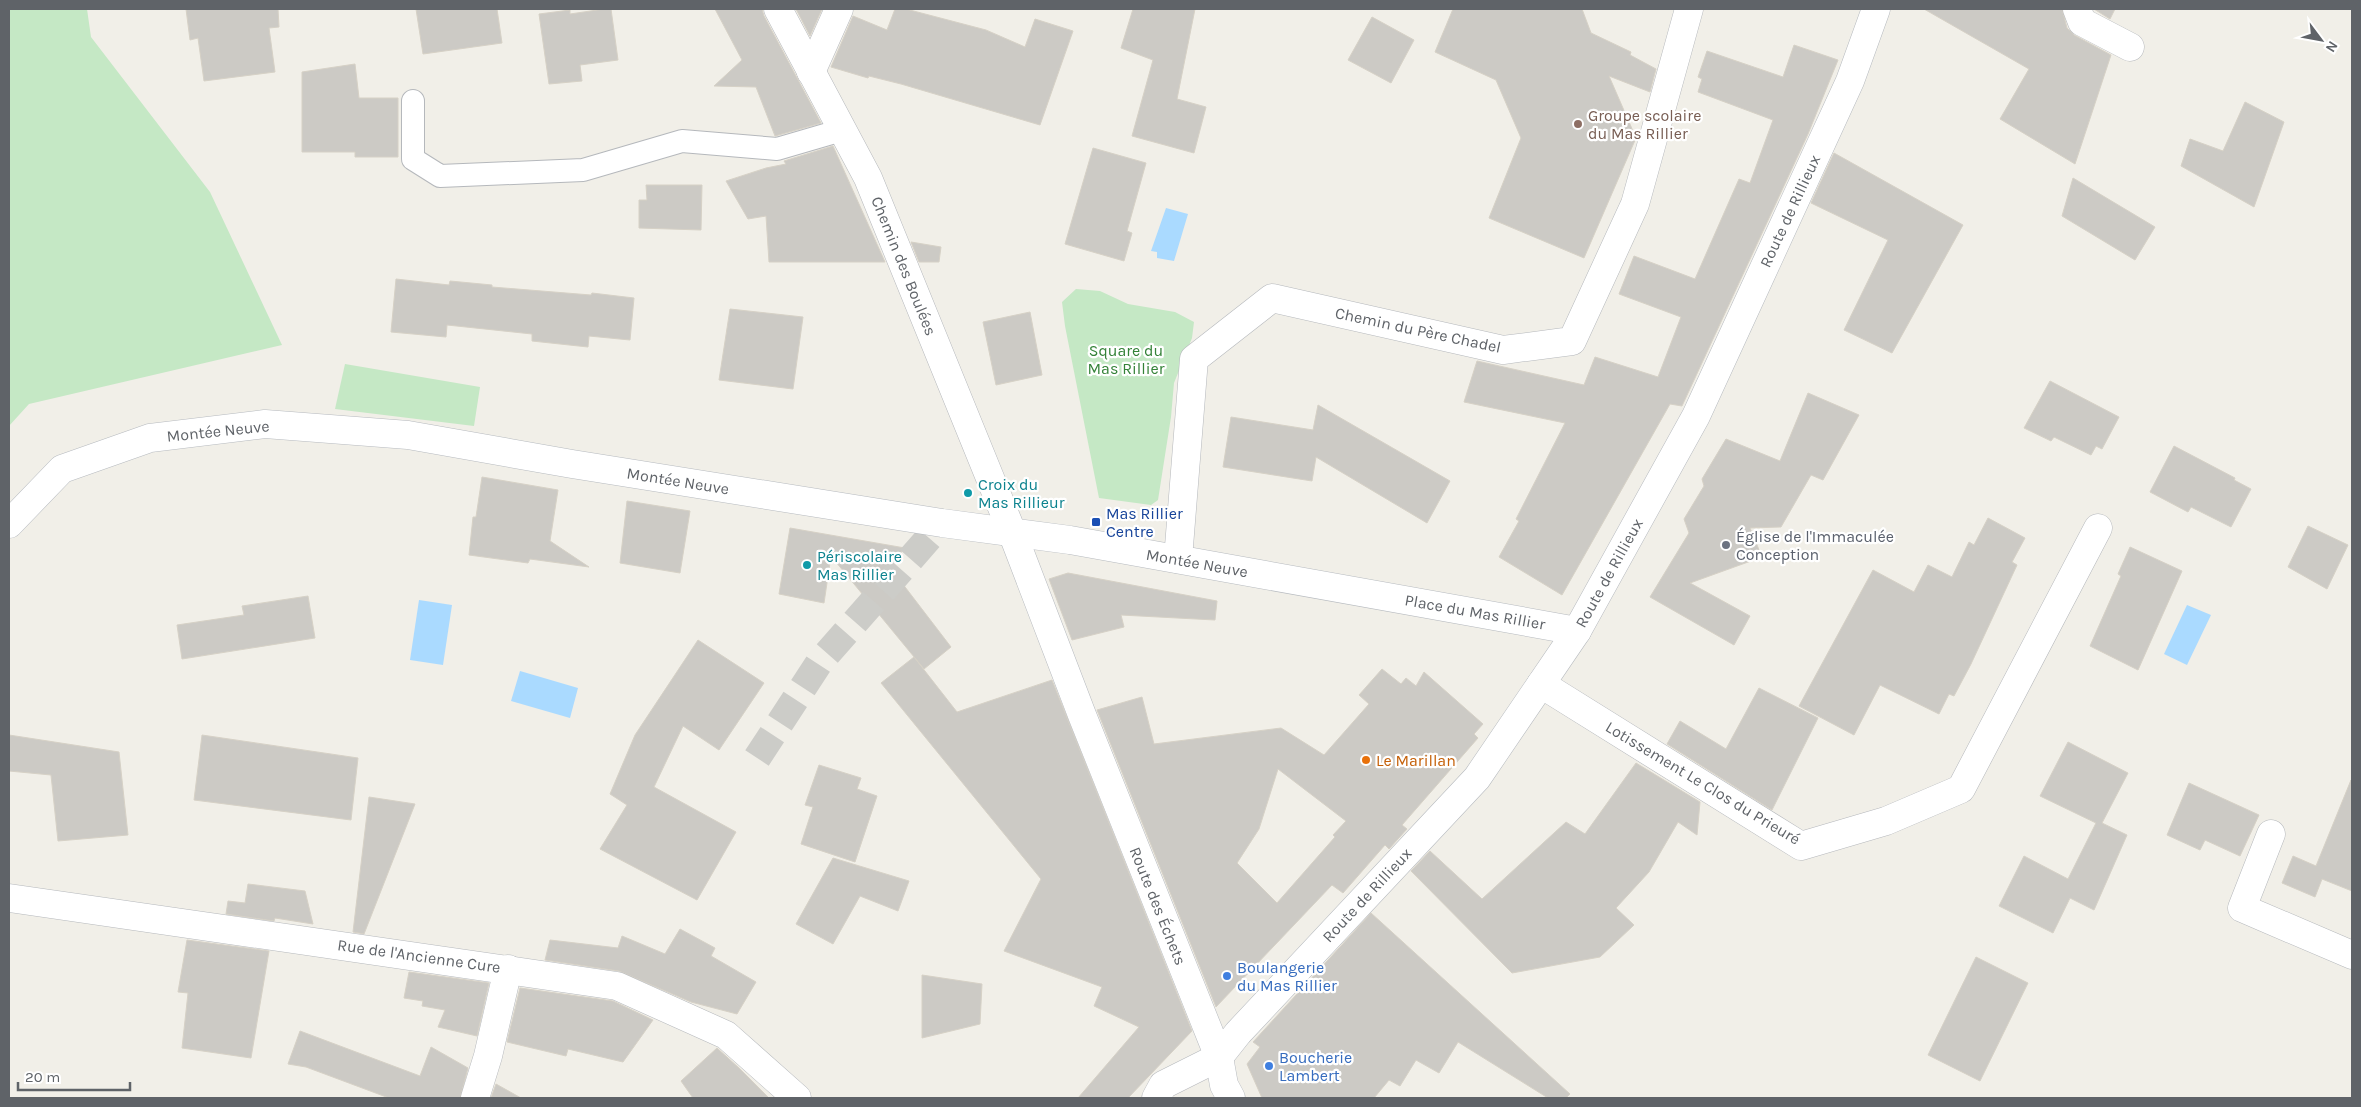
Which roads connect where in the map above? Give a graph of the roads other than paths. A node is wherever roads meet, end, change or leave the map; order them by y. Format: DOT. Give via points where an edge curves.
graph roads {
  1 [pos="778,9"];
  2 [pos="839,9"];
  3 [pos="1689,9"];
  4 [pos="1876,9"];
  5 [pos="2077,9"];
  6 [pos="2130,47"];
  7 [pos="812,72"];
  8 [pos="413,100"];
  9 [pos="842,130"];
  10 [pos="9,524"];
  11 [pos="2098,528"];
  12 [pos="1012,532"];
  13 [pos="1178,559"];
  14 [pos="1372,594"];
  15 [pos="1577,631"];
  16 [pos="1540,684"];
  17 [pos="2271,834"];
  18 [pos="9,898"];
  19 [pos="2352,956"];
  20 [pos="508,969"];
  21 [pos="1219,1058"];
  22 [pos="475,1098"];
  23 [pos="798,1098"];
  24 [pos="1156,1098"];
  25 [pos="1231,1098"];
  1 -- 7 [label="street, Chemin des Boulées"];
  2 -- 7 [label="street"];
  3 -- 13 [label="street, Chemin du Père Chadel" via="1635,204 1572,341 1503,350 1272,298 1194,359"];
  4 -- 15 [label="street, Route de Rillieux" via="1850,81 1696,416"];
  5 -- 6 [label="street" via="2082,22"];
  7 -- 9 [label="street, Chemin des Boulées"];
  8 -- 9 [label="lane" via="413,159 440,176 583,170 682,141 777,149"];
  9 -- 12 [label="street, Chemin des Boulées" via="868,178"];
  10 -- 12 [label="street, Montée Neuve" via="62,469 150,438 265,424 408,435 572,464"];
  11 -- 16 [label="street, Lotissement Le Clos du Prieuré" via="1961,789 1886,821 1801,846"];
  12 -- 13 [label="street, Montée Neuve"];
  12 -- 21 [label="street, Route des Échets"];
  13 -- 14 [label="street, Montée Neuve"];
  14 -- 15 [label="street, Place du Mas Rillier"];
  15 -- 16 [label="street, Route de Rillieux"];
  16 -- 21 [label="street, Route de Rillieux" via="1477,778 1238,1033"];
  17 -- 19 [label="street" via="2242,908"];
  18 -- 20 [label="street, Rue de l'Ancienne Cure"];
  20 -- 22 [label="street"];
  20 -- 23 [label="street, Rue de l'Ancienne Cure" via="617,986 726,1035"];
  21 -- 24 [label="street" via="1163,1085"];
  21 -- 25 [label="street, Route des Échets" via="1224,1085"];
}
